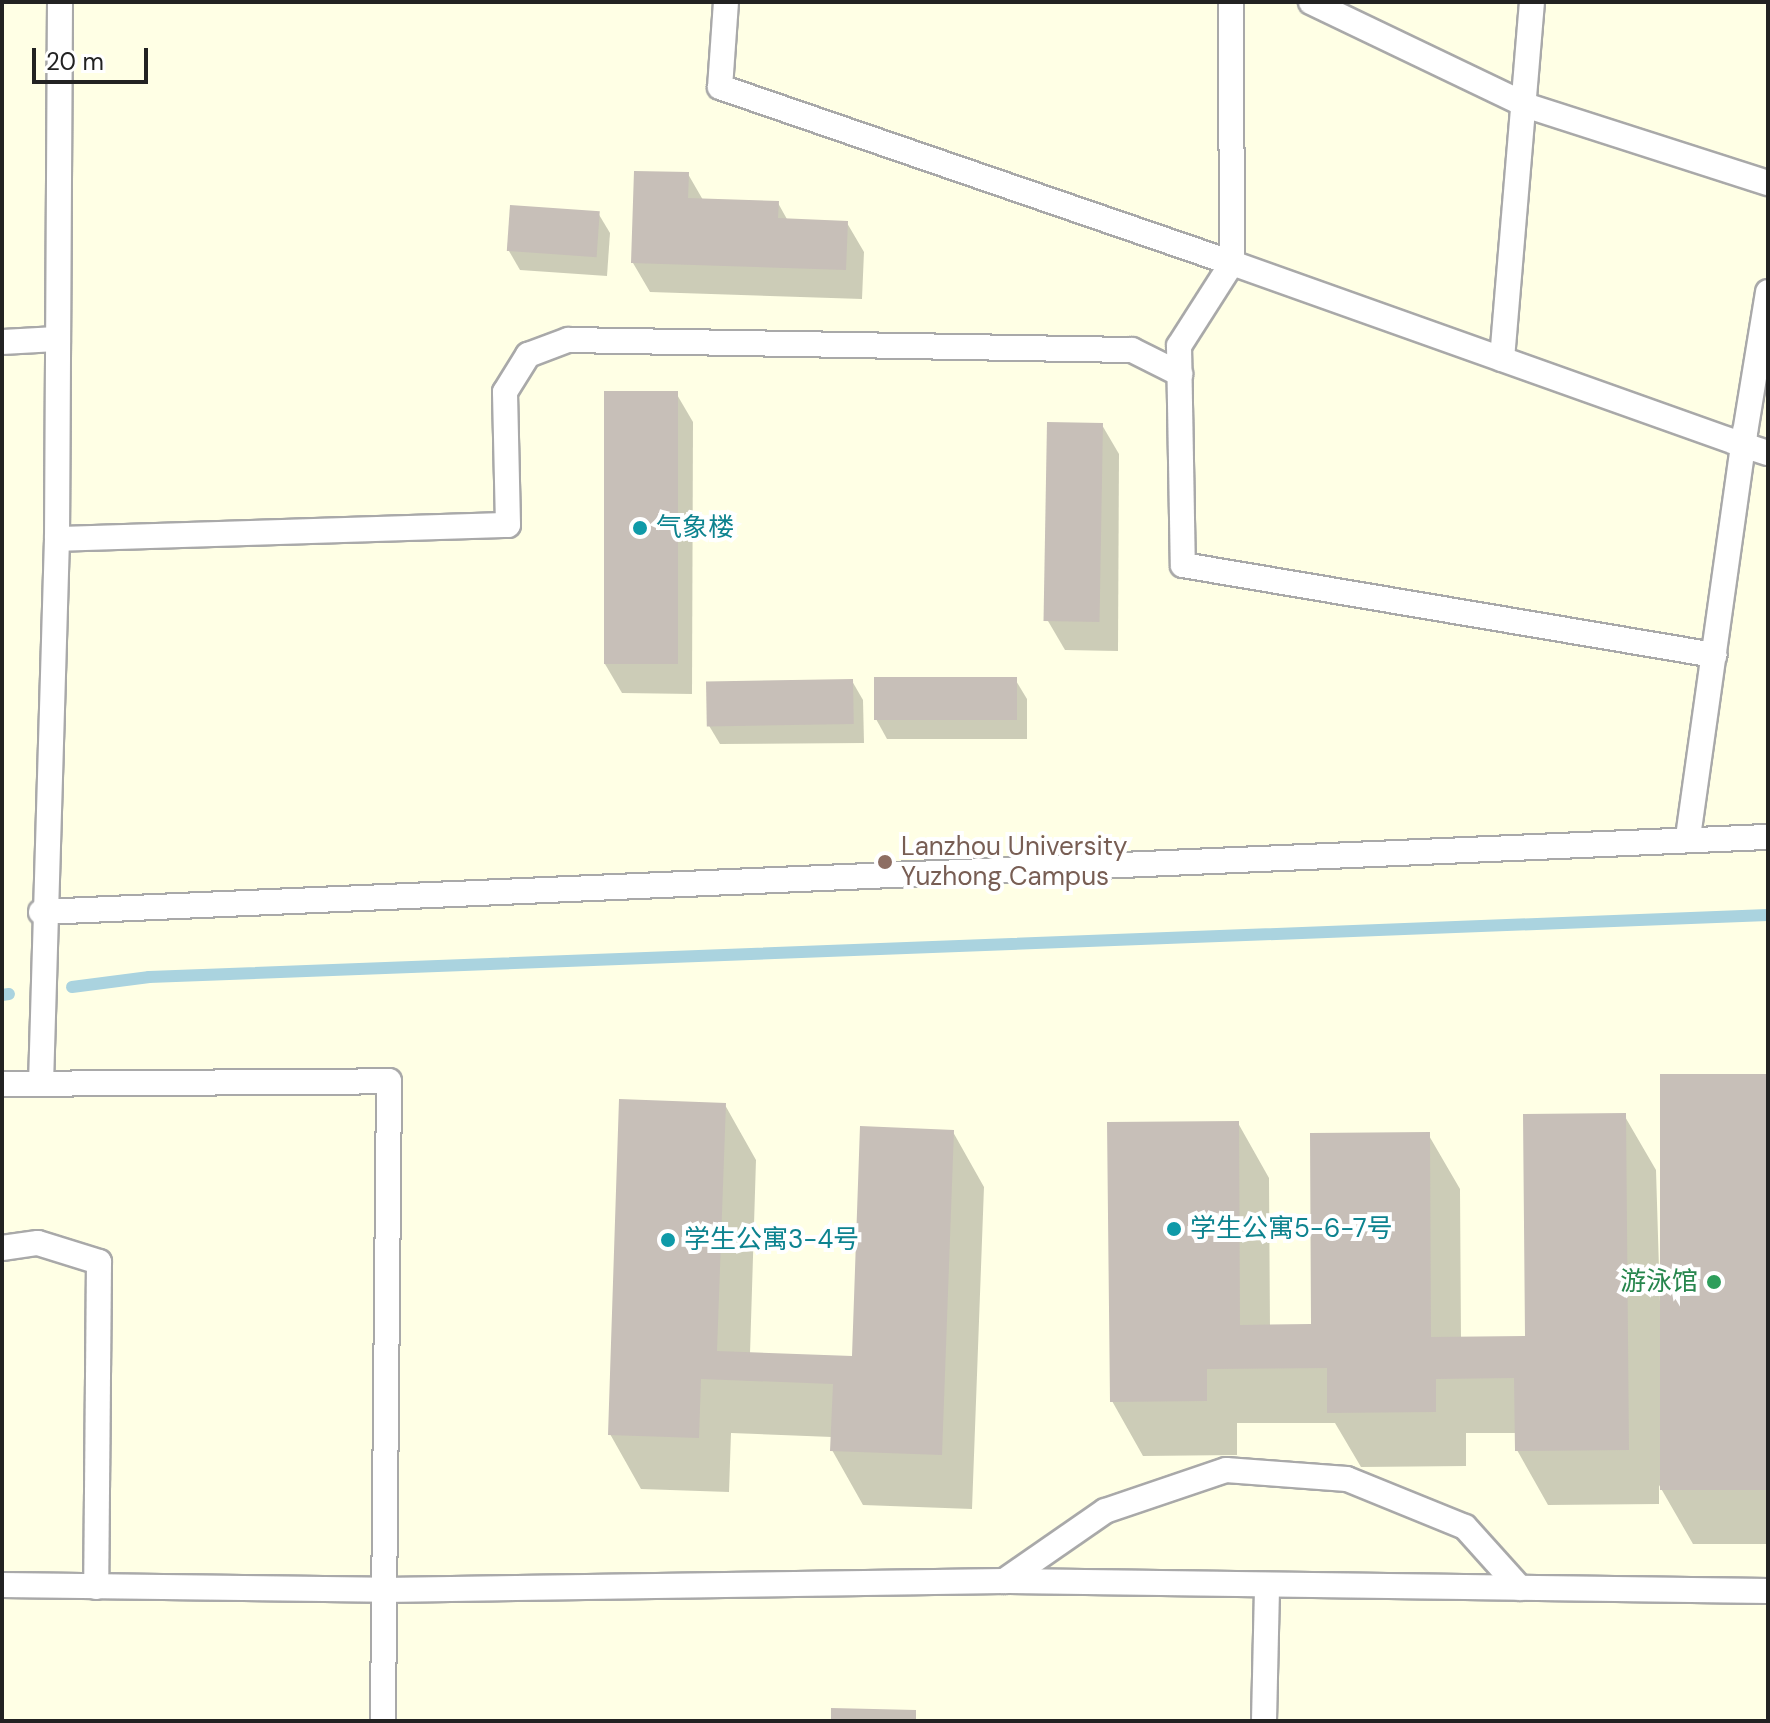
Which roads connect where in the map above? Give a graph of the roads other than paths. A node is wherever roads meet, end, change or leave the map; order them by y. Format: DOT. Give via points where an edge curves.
graph roads {
  1 [pos="60,2"];
  2 [pos="726,2"];
  3 [pos="1231,2"];
  4 [pos="1311,2"];
  5 [pos="1532,2"];
  6 [pos="1528,106"];
  7 [pos="1768,183"];
  8 [pos="1232,263"];
  9 [pos="1768,284"];
  10 [pos="1768,292"];
  11 [pos="58,339"];
  12 [pos="2,342"];
  13 [pos="1502,359"];
  14 [pos="1180,374"];
  15 [pos="1743,445"];
  16 [pos="1768,453"];
  17 [pos="57,539"];
  18 [pos="1714,655"];
  19 [pos="1688,837"];
  20 [pos="1768,837"];
  21 [pos="41,912"];
  22 [pos="2,1084"];
  23 [pos="41,1084"];
  24 [pos="2,1248"];
  25 [pos="1004,1581"];
  26 [pos="2,1585"];
  27 [pos="1267,1585"];
  28 [pos="96,1587"];
  29 [pos="1520,1588"];
  30 [pos="384,1590"];
  31 [pos="1768,1591"];
  32 [pos="383,1721"];
  33 [pos="1264,1721"];
  1 -- 11 [label="lane"];
  2 -- 8 [label="lane" via="720,87"];
  3 -- 8 [label="lane"];
  4 -- 6 [label="lane"];
  5 -- 6 [label="lane"];
  6 -- 7 [label="lane"];
  6 -- 13 [label="lane"];
  8 -- 13 [label="lane"];
  8 -- 14 [label="lane" via="1179,346"];
  9 -- 15 [label="lane"];
  10 -- 15 [label="lane"];
  11 -- 12 [label="lane"];
  11 -- 17 [label="lane"];
  13 -- 15 [label="lane"];
  14 -- 17 [label="lane" via="1132,350 568,340 528,355 505,392 508,525"];
  14 -- 18 [label="lane" via="1183,565"];
  15 -- 16 [label="lane"];
  15 -- 18 [label="lane"];
  17 -- 21 [label="lane"];
  18 -- 19 [label="lane"];
  19 -- 20 [label="lane"];
  19 -- 21 [label="lane"];
  21 -- 23 [label="lane"];
  22 -- 23 [label="lane"];
  23 -- 30 [label="lane" via="389,1081"];
  24 -- 28 [label="lane" via="38,1243 99,1262"];
  25 -- 27 [label="lane"];
  25 -- 29 [label="lane" via="1105,1511 1226,1470 1347,1479 1465,1527"];
  25 -- 30 [label="lane"];
  26 -- 28 [label="lane"];
  27 -- 29 [label="lane"];
  27 -- 33 [label="lane"];
  28 -- 30 [label="lane"];
  29 -- 31 [label="lane"];
  30 -- 32 [label="lane"];
}
